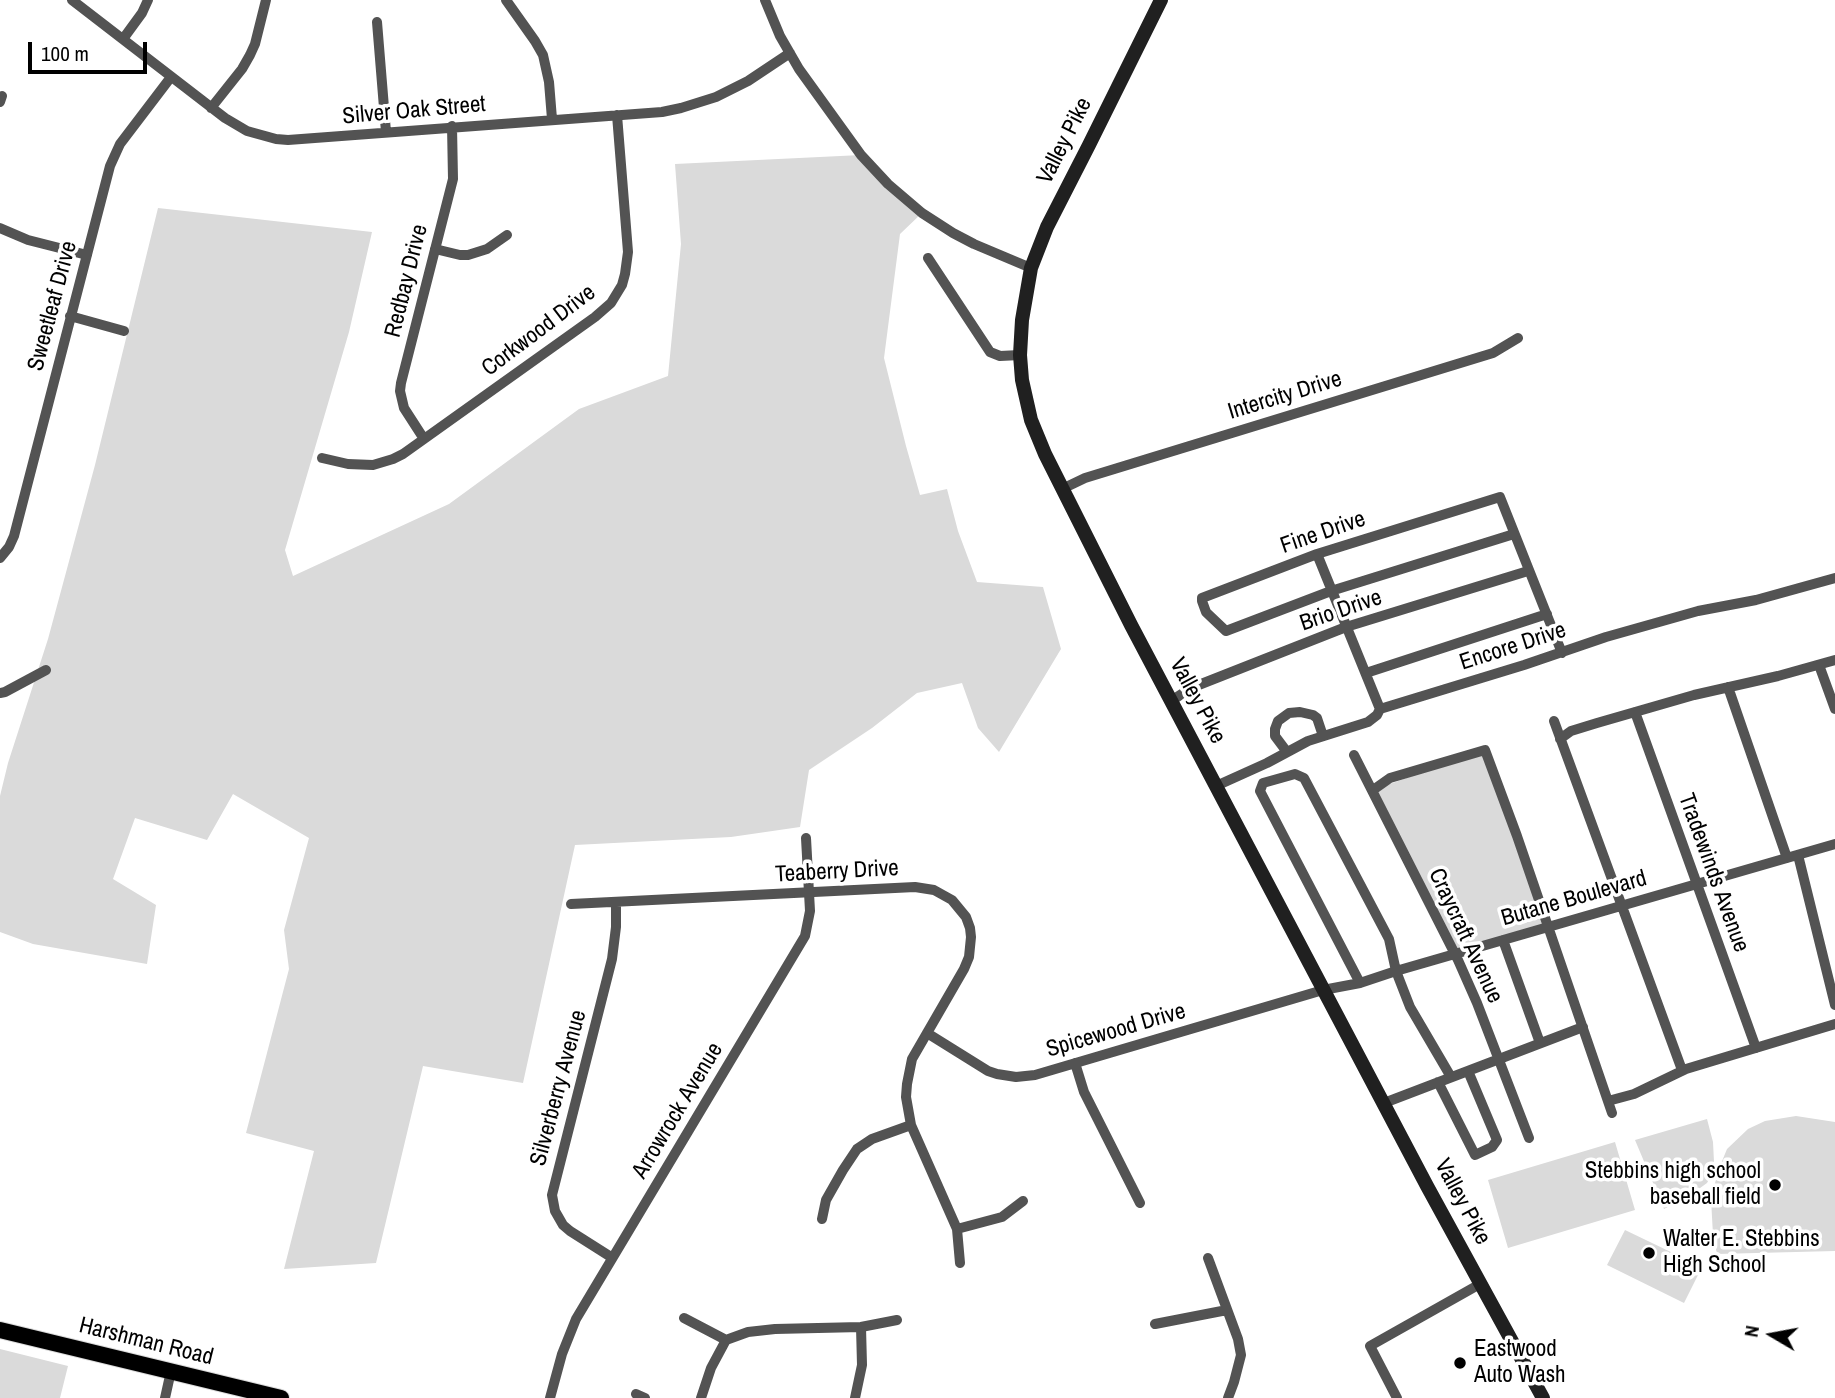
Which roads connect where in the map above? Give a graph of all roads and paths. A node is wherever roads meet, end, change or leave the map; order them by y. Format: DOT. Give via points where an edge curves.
graph roads {
  1 [pos="72,0"];
  2 [pos="148,0"];
  3 [pos="266,0"];
  4 [pos="506,0"];
  5 [pos="765,0"];
  6 [pos="1161,0"];
  7 [pos="377,22"];
  8 [pos="122,39"];
  9 [pos="790,53"];
  10 [pos="171,77"];
  11 [pos="211,108"];
  12 [pos="617,115"];
  13 [pos="552,119"];
  14 [pos="452,126"];
  15 [pos="386,132"];
  16 [pos="0,228"];
  17 [pos="508,235"];
  18 [pos="435,249"];
  19 [pos="87,255"];
  20 [pos="928,258"];
  21 [pos="1031,268"];
  22 [pos="70,316"];
  23 [pos="124,331"];
  24 [pos="1518,338"];
  25 [pos="1020,355"];
  26 [pos="424,439"];
  27 [pos="322,458"];
  28 [pos="1062,489"];
  29 [pos="1514,534"];
  30 [pos="1317,554"];
  31 [pos="0,558"];
  32 [pos="1528,571"];
  33 [pos="1835,578"];
  34 [pos="1331,591"];
  35 [pos="1547,614"];
  36 [pos="1346,628"];
  37 [pos="1562,653"];
  38 [pos="1835,660"];
  39 [pos="1819,665"];
  40 [pos="46,670"];
  41 [pos="1366,673"];
  42 [pos="1728,687"];
  43 [pos="0,693"];
  44 [pos="1171,701"];
  45 [pos="1380,709"];
  46 [pos="1835,709"];
  47 [pos="1635,712"];
  48 [pos="1554,721"];
  49 [pos="1323,736"];
  50 [pos="1560,739"];
  51 [pos="1286,752"];
  52 [pos="1354,755"];
  53 [pos="1216,786"];
  54 [pos="1373,790"];
  55 [pos="806,838"];
  56 [pos="1835,844"];
  57 [pos="1798,855"];
  58 [pos="1787,858"];
  59 [pos="1697,884"];
  60 [pos="809,893"];
  61 [pos="616,902"];
  62 [pos="571,904"];
  63 [pos="1622,906"];
  64 [pos="1547,927"];
  65 [pos="1503,940"];
  66 [pos="1454,954"];
  67 [pos="1396,971"];
  68 [pos="1360,984"];
  69 [pos="1323,990"];
  70 [pos="1835,1005"];
  71 [pos="1835,1024"];
  72 [pos="1583,1027"];
  73 [pos="927,1033"];
  74 [pos="1540,1043"];
  75 [pos="1756,1048"];
  76 [pos="1499,1058"];
  77 [pos="1075,1063"];
  78 [pos="1682,1070"];
  79 [pos="1468,1071"];
  80 [pos="1451,1077"];
  81 [pos="1438,1082"];
  82 [pos="1608,1101"];
  83 [pos="1384,1103"];
  84 [pos="1612,1113"];
  85 [pos="911,1125"];
  86 [pos="1530,1138"];
  87 [pos="1023,1201"];
  88 [pos="1140,1203"];
  89 [pos="822,1219"];
  90 [pos="957,1228"];
  91 [pos="611,1257"];
  92 [pos="1208,1258"];
  93 [pos="960,1263"];
  94 [pos="1480,1283"];
  95 [pos="1227,1310"];
  96 [pos="684,1318"];
  97 [pos="897,1320"];
  98 [pos="1155,1324"];
  99 [pos="861,1327"];
  100 [pos="0,1330"];
  101 [pos="726,1340"];
  102 [pos="171,1371"];
  103 [pos="165,1398"];
  104 [pos="281,1398"];
  105 [pos="550,1398"];
  106 [pos="701,1398"];
  107 [pos="855,1398"];
  108 [pos="1228,1398"];
  109 [pos="1397,1398"];
  110 [pos="1542,1398"];
  1 -- 8 [label="street, Silver Oak Street"];
  2 -- 8 [label="street"];
  3 -- 11 [label="street" via="250,55"];
  4 -- 13 [label="street" via="547,66"];
  5 -- 9 [label="street"];
  6 -- 21 [label="street, Valley Pike"];
  7 -- 15 [label="street"];
  8 -- 10 [label="street, Silver Oak Street"];
  9 -- 12 [label="street, Silver Oak Street" via="748,81 702,103"];
  9 -- 21 [label="street" via="846,135 888,184 953,233"];
  10 -- 11 [label="street, Silver Oak Street"];
  10 -- 19 [label="street, Sweetleaf Drive" via="114,154"];
  11 -- 15 [label="street, Silver Oak Street" via="247,131 276,139"];
  12 -- 13 [label="street, Silver Oak Street"];
  12 -- 26 [label="street, Corkwood Drive" via="628,252 617,294 604,311"];
  13 -- 14 [label="street, Silver Oak Street"];
  14 -- 15 [label="street, Silver Oak Street"];
  14 -- 18 [label="street, Redbay Drive" via="453,179"];
  16 -- 19 [label="street"];
  17 -- 18 [label="street" via="468,255"];
  18 -- 26 [label="street, Redbay Drive" via="400,391 404,408"];
  19 -- 22 [label="street, Sweetleaf Drive"];
  20 -- 25 [label="street" via="990,352"];
  21 -- 25 [label="street, Valley Pike"];
  22 -- 23 [label="street"];
  22 -- 31 [label="street, Sweetleaf Drive" via="14,536"];
  24 -- 28 [label="street, Intercity Drive" via="1493,353 1085,478"];
  25 -- 28 [label="street, Valley Pike" via="1031,420"];
  26 -- 27 [label="street, Corkwood Drive" via="393,459 373,465"];
  28 -- 44 [label="street, Valley Pike"];
  29 -- 30 [label="street, Fine Drive" via="1500,498"];
  29 -- 32 [label="street"];
  29 -- 34 [label="street"];
  30 -- 34 [label="street"];
  30 -- 34 [label="street, Fine Drive" via="1202,598 1206,611 1226,631"];
  32 -- 35 [label="street"];
  32 -- 36 [label="street, Brio Drive"];
  33 -- 37 [label="street, Encore Drive" via="1698,611"];
  34 -- 36 [label="street"];
  35 -- 37 [label="street"];
  35 -- 41 [label="street"];
  36 -- 41 [label="street"];
  36 -- 44 [label="street, Brio Drive" via="1191,688"];
  37 -- 45 [label="street, Encore Drive"];
  38 -- 39 [label="street"];
  39 -- 42 [label="street"];
  39 -- 46 [label="street"];
  40 -- 43 [label="street"];
  41 -- 45 [label="street"];
  42 -- 47 [label="street"];
  42 -- 58 [label="street"];
  44 -- 53 [label="street, Valley Pike"];
  45 -- 49 [label="street, Encore Drive" via="1368,722"];
  47 -- 50 [label="street" via="1571,731"];
  47 -- 59 [label="street, Tradewinds Avenue"];
  48 -- 50 [label="street"];
  49 -- 51 [label="street, Encore Drive"];
  49 -- 51 [label="street" via="1317,718 1289,713 1275,729"];
  50 -- 63 [label="street"];
  51 -- 53 [label="street, Encore Drive"];
  52 -- 54 [label="street, Craycraft Avenue"];
  53 -- 69 [label="street, Valley Pike"];
  54 -- 64 [label="street" via="1390,778 1485,750"];
  54 -- 66 [label="street, Craycraft Avenue"];
  55 -- 60 [label="street, Arrowrock Avenue"];
  56 -- 57 [label="street, Butane Boulevard"];
  57 -- 58 [label="street, Butane Boulevard"];
  57 -- 70 [label="street"];
  58 -- 59 [label="street, Butane Boulevard"];
  59 -- 63 [label="street, Butane Boulevard"];
  59 -- 75 [label="street, Tradewinds Avenue"];
  60 -- 61 [label="street, Teaberry Drive"];
  60 -- 73 [label="street, Teaberry Drive" via="925,888 959,906 970,928 969,957"];
  60 -- 91 [label="street, Arrowrock Avenue" via="808,922 800,946"];
  61 -- 62 [label="street, Teaberry Drive"];
  61 -- 91 [label="street, Silverberry Avenue" via="612,960 552,1195 564,1225"];
  63 -- 64 [label="street, Butane Boulevard"];
  63 -- 78 [label="street"];
  64 -- 65 [label="street, Butane Boulevard"];
  64 -- 72 [label="street"];
  65 -- 66 [label="street, Butane Boulevard"];
  65 -- 74 [label="street"];
  66 -- 67 [label="street, Butane Boulevard"];
  66 -- 76 [label="street, Craycraft Avenue"];
  67 -- 68 [label="street, Butane Boulevard"];
  67 -- 68 [label="street" via="1389,939 1304,778 1295,774 1263,783 1260,791"];
  67 -- 80 [label="street" via="1410,1007"];
  68 -- 69 [label="street, Butane Boulevard"];
  69 -- 77 [label="street, Spicewood Drive"];
  69 -- 83 [label="street, Valley Pike"];
  71 -- 75 [label="street"];
  72 -- 74 [label="street"];
  72 -- 82 [label="street"];
  73 -- 77 [label="street, Spicewood Drive" via="988,1071 1007,1076"];
  73 -- 85 [label="street, Teaberry Drive" via="909,1068 906,1097"];
  74 -- 76 [label="street"];
  75 -- 78 [label="street"];
  76 -- 79 [label="street"];
  76 -- 86 [label="street, Craycraft Avenue"];
  77 -- 88 [label="street" via="1084,1092"];
  78 -- 82 [label="street" via="1647,1089"];
  79 -- 80 [label="street"];
  79 -- 81 [label="street" via="1497,1140 1475,1155"];
  80 -- 81 [label="street"];
  81 -- 83 [label="street"];
  82 -- 84 [label="street"];
  83 -- 94 [label="street, Valley Pike"];
  85 -- 89 [label="street" via="857,1149 826,1200"];
  85 -- 90 [label="street, Teaberry Drive"];
  87 -- 90 [label="street" via="1002,1217"];
  90 -- 93 [label="street, Teaberry Drive"];
  91 -- 105 [label="street, Arrowrock Avenue" via="568,1336"];
  92 -- 95 [label="street"];
  94 -- 109 [label="street" via="1370,1346"];
  94 -- 110 [label="street, Valley Pike"];
  95 -- 98 [label="street"];
  95 -- 108 [label="street" via="1241,1355"];
  96 -- 101 [label="street"];
  97 -- 99 [label="street"];
  99 -- 101 [label="street" via="775,1329"];
  99 -- 107 [label="street" via="862,1365"];
  100 -- 102 [label="main road, Harshman Road"];
  101 -- 106 [label="street"];
  102 -- 103 [label="street"];
  102 -- 104 [label="main road, Harshman Road"];
}
